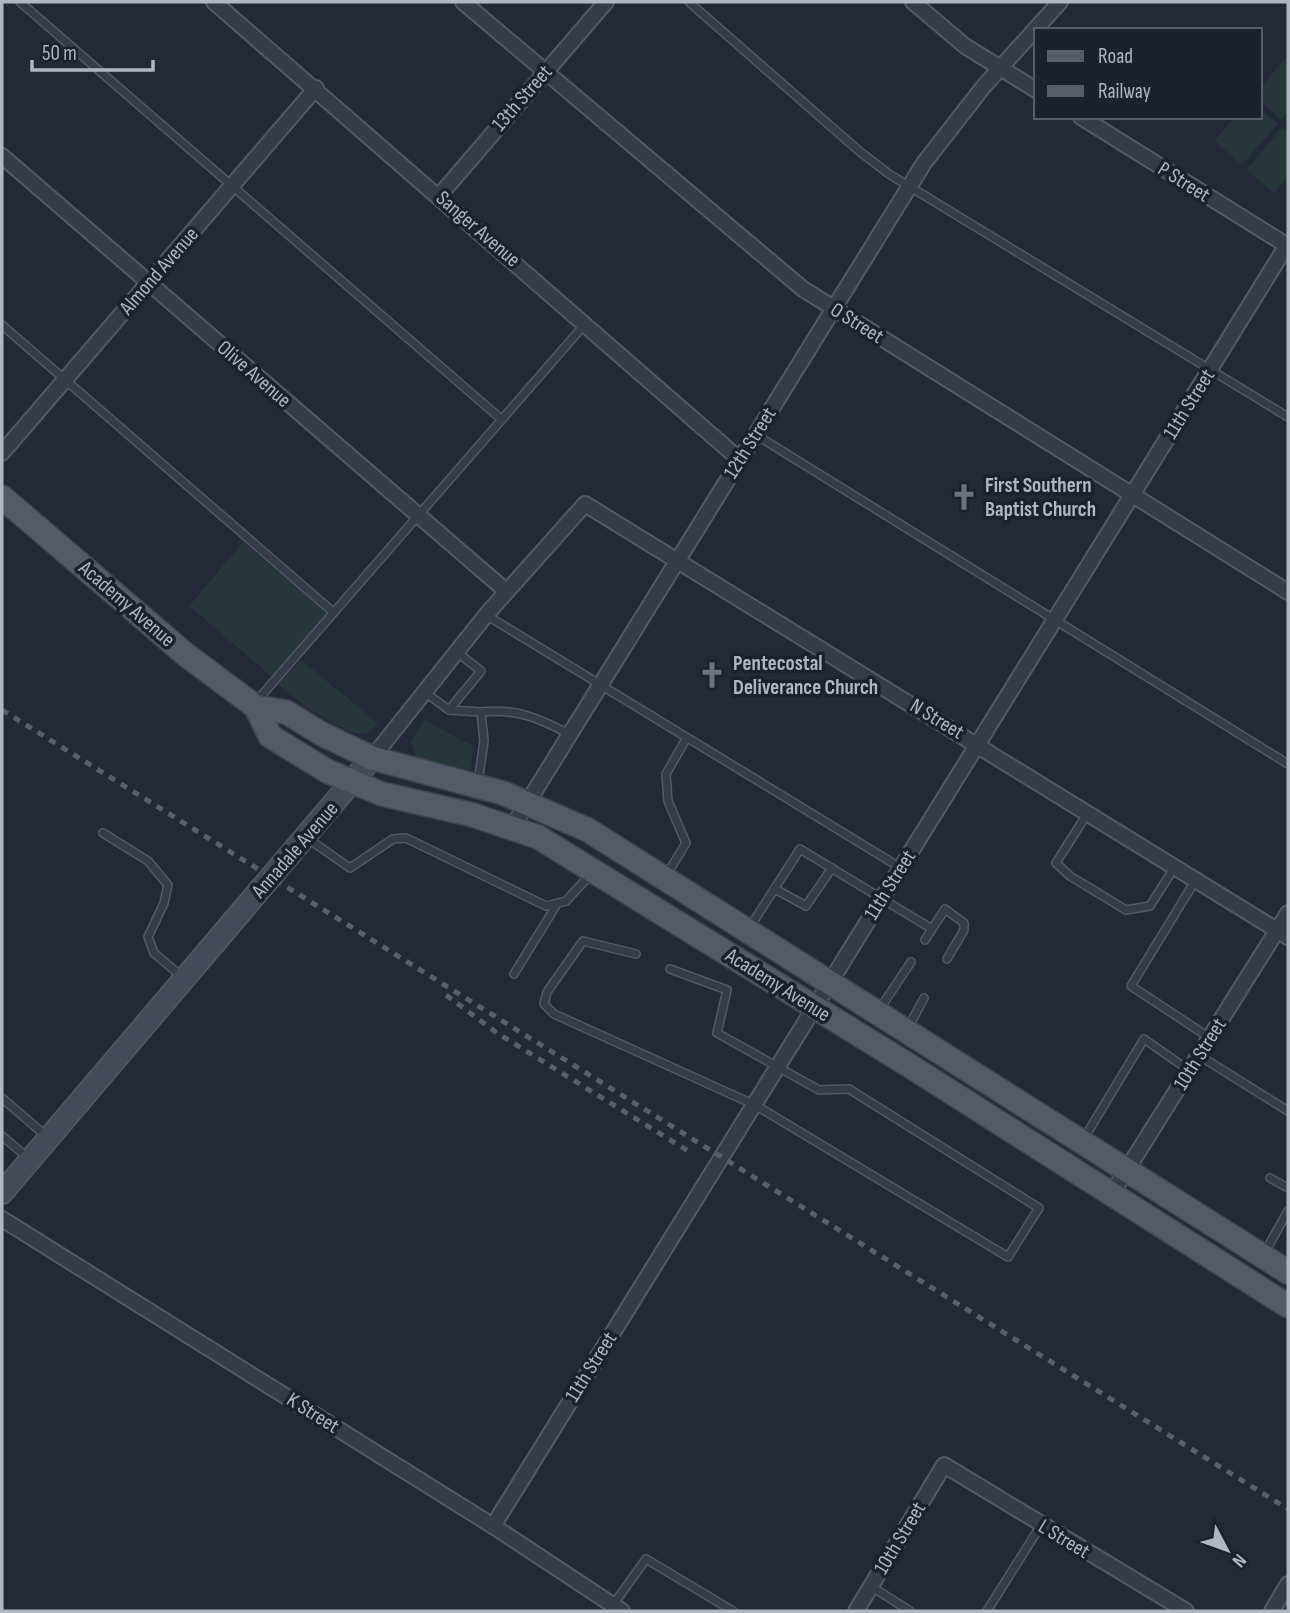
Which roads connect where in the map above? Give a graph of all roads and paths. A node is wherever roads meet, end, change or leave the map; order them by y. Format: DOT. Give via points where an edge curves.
graph roads {
  1 [pos="20,2"];
  2 [pos="214,2"];
  3 [pos="463,2"];
  4 [pos="606,2"];
  5 [pos="689,2"];
  6 [pos="913,2"];
  7 [pos="1060,2"];
  8 [pos="1037,28"];
  9 [pos="1034,31"];
  10 [pos="1000,69"];
  11 [pos="545,72"];
  12 [pos="316,89"];
  13 [pos="1034,89"];
  14 [pos="1084,119"];
  15 [pos="2,156"];
  16 [pos="233,185"];
  17 [pos="908,187"];
  18 [pos="439,196"];
  19 [pos="1288,246"];
  20 [pos="149,284"];
  21 [pos="834,309"];
  22 [pos="586,323"];
  23 [pos="2,325"];
  24 [pos="1211,369"];
  25 [pos="64,381"];
  26 [pos="1288,418"];
  27 [pos="501,419"];
  28 [pos="755,435"];
  29 [pos="2,453"];
  30 [pos="739,459"];
  31 [pos="1132,496"];
  32 [pos="2,497"];
  33 [pos="585,504"];
  34 [pos="418,515"];
  35 [pos="678,560"];
  36 [pos="506,591"];
  37 [pos="1288,592"];
  38 [pos="333,612"];
  39 [pos="486,615"];
  40 [pos="1055,620"];
  41 [pos="458,653"];
  42 [pos="600,684"];
  43 [pos="426,693"];
  44 [pos="254,706"];
  45 [pos="449,710"];
  46 [pos="481,712"];
  47 [pos="569,734"];
  48 [pos="686,738"];
  49 [pos="978,744"];
  50 [pos="372,758"];
  51 [pos="1288,764"];
  52 [pos="352,783"];
  53 [pos="478,786"];
  54 [pos="527,801"];
  55 [pos="1087,813"];
  56 [pos="513,826"];
  57 [pos="103,833"];
  58 [pos="306,837"];
  59 [pos="832,868"];
  60 [pos="901,868"];
  61 [pos="1174,868"];
  62 [pos="594,871"];
  63 [pos="664,879"];
  64 [pos="1195,881"];
  65 [pos="775,889"];
  66 [pos="696,899"];
  67 [pos="882,899"];
  68 [pos="557,903"];
  69 [pos="1288,913"];
  70 [pos="932,929"];
  71 [pos="748,930"];
  72 [pos="1283,933"];
  73 [pos="925,940"];
  74 [pos="636,954"];
  75 [pos="947,959"];
  76 [pos="911,962"];
  77 [pos="670,969"];
  78 [pos="514,974"];
  79 [pos="184,979"];
  80 [pos="830,983"];
  81 [pos="924,998"];
  82 [pos="814,1008"];
  83 [pos="877,1013"];
  84 [pos="906,1031"];
  85 [pos="1210,1038"];
  86 [pos="1200,1056"];
  87 [pos="779,1066"];
  88 [pos="1190,1072"];
  89 [pos="2,1098"];
  90 [pos="755,1105"];
  91 [pos="1288,1111"];
  92 [pos="2,1136"];
  93 [pos="49,1139"];
  94 [pos="1083,1141"];
  95 [pos="30,1160"];
  96 [pos="1127,1169"];
  97 [pos="1270,1178"];
  98 [pos="1288,1188"];
  99 [pos="2,1193"];
  100 [pos="1111,1195"];
  101 [pos="1288,1211"];
  102 [pos="2,1219"];
  103 [pos="1263,1256"];
  104 [pos="1288,1272"];
  105 [pos="1288,1306"];
  106 [pos="944,1465"];
  107 [pos="1041,1525"];
  108 [pos="494,1526"];
  109 [pos="1288,1584"];
  110 [pos="872,1587"];
  111 [pos="617,1608"];
  112 [pos="733,1611"];
  113 [pos="856,1611"];
  114 [pos="910,1611"];
  115 [pos="987,1611"];
  116 [pos="1186,1611"];
  117 [pos="1272,1611"];
  1 -- 16 [label="lane"];
  2 -- 12 [label="street, Sanger Avenue"];
  3 -- 11 [label="street, O Street"];
  4 -- 11 [label="street, 13th Street"];
  5 -- 17 [label="lane" via="859,151"];
  6 -- 10 [label="street"];
  7 -- 8 [label="street"];
  9 -- 10 [label="street"];
  10 -- 13 [label="street"];
  10 -- 17 [label="street, 12th Street"];
  11 -- 18 [label="street, 13th Street"];
  11 -- 21 [label="street, O Street" via="775,269"];
  12 -- 16 [label="street, Almond Avenue"];
  12 -- 18 [label="street, Sanger Avenue"];
  14 -- 19 [label="street, P Street"];
  15 -- 20 [label="street, Olive Avenue"];
  16 -- 20 [label="street, Almond Avenue"];
  16 -- 27 [label="lane"];
  17 -- 21 [label="street, 12th Street"];
  17 -- 24 [label="lane"];
  18 -- 22 [label="street, Sanger Avenue"];
  19 -- 24 [label="street, 11th Street"];
  20 -- 25 [label="street, Almond Avenue"];
  20 -- 34 [label="street, Olive Avenue"];
  21 -- 28 [label="street, 12th Street"];
  21 -- 31 [label="street, O Street"];
  22 -- 27 [label="lane"];
  22 -- 30 [label="street, Sanger Avenue"];
  23 -- 25 [label="lane"];
  24 -- 26 [label="lane"];
  24 -- 31 [label="street, 11th Street"];
  25 -- 29 [label="street, Almond Avenue"];
  25 -- 38 [label="lane"];
  27 -- 34 [label="lane"];
  28 -- 30 [label="street, 12th Street"];
  28 -- 40 [label="lane"];
  30 -- 35 [label="street, 12th Street"];
  31 -- 37 [label="street, O Street"];
  31 -- 40 [label="street, 11th Street"];
  32 -- 44 [label="main road, Academy Avenue" via="185,654"];
  33 -- 35 [label="street, N Street"];
  33 -- 36 [label="street, Annadale Avenue"];
  34 -- 36 [label="street, Olive Avenue"];
  34 -- 38 [label="lane"];
  35 -- 42 [label="street, 12th Street"];
  35 -- 49 [label="street, N Street"];
  36 -- 39 [label="street, Annadale Avenue"];
  38 -- 44 [label="lane"];
  39 -- 41 [label="street, Annadale Avenue"];
  39 -- 42 [label="lane"];
  40 -- 49 [label="street, 11th Street"];
  40 -- 51 [label="lane"];
  41 -- 43 [label="street, Annadale Avenue"];
  41 -- 45 [label="lane" via="481,671"];
  42 -- 47 [label="street, 12th Street"];
  42 -- 48 [label="lane"];
  43 -- 45 [label="lane"];
  43 -- 50 [label="street, Annadale Avenue"];
  44 -- 50 [label="main road, Academy Avenue" via="286,712"];
  44 -- 52 [label="main road, Academy Avenue" via="270,736"];
  45 -- 46 [label="lane"];
  46 -- 47 [label="lane" via="534,715"];
  46 -- 53 [label="lane" via="484,741"];
  47 -- 54 [label="street, 12th Street"];
  48 -- 60 [label="lane"];
  48 -- 63 [label="lane" via="666,774 668,801 686,843"];
  49 -- 55 [label="street, N Street"];
  49 -- 60 [label="street, 11th Street"];
  50 -- 52 [label="street, Annadale Avenue"];
  50 -- 53 [label="main road, Academy Avenue"];
  52 -- 56 [label="main road, Academy Avenue"];
  52 -- 58 [label="street, Annadale Avenue"];
  53 -- 54 [label="main road, Academy Avenue"];
  54 -- 56 [label="street, 12th Street"];
  54 -- 63 [label="main road, Academy Avenue" via="588,831"];
  55 -- 61 [label="street, N Street"];
  55 -- 61 [label="lane" via="1056,863 1070,876 1126,910 1150,906"];
  56 -- 62 [label="main road, Academy Avenue"];
  57 -- 79 [label="lane" via="148,861 168,885 148,937 154,953"];
  58 -- 68 [label="lane" via="349,868 393,839 406,838 546,906"];
  58 -- 79 [label="street, Annadale Avenue"];
  59 -- 65 [label="lane" via="806,906"];
  59 -- 65 [label="lane" via="800,849"];
  59 -- 67 [label="lane"];
  60 -- 67 [label="street, 11th Street"];
  61 -- 64 [label="street, N Street"];
  62 -- 66 [label="main road" via="617,868 664,894"];
  62 -- 68 [label="lane" via="574,894"];
  62 -- 82 [label="main road, Academy Avenue"];
  63 -- 66 [label="main road, Academy Avenue"];
  64 -- 72 [label="street, N Street"];
  64 -- 85 [label="lane" via="1131,986"];
  65 -- 71 [label="lane"];
  66 -- 71 [label="main road, Academy Avenue"];
  67 -- 70 [label="lane"];
  67 -- 80 [label="street, 11th Street"];
  68 -- 78 [label="lane"];
  69 -- 72 [label="street, 10th Street"];
  70 -- 73 [label="lane"];
  70 -- 75 [label="lane" via="945,909 964,923"];
  71 -- 80 [label="main road, Academy Avenue"];
  72 -- 85 [label="street, 10th Street"];
  74 -- 90 [label="lane" via="583,941 547,992 544,1004 554,1014"];
  76 -- 83 [label="lane"];
  77 -- 87 [label="lane" via="727,990 717,1033"];
  79 -- 93 [label="street, Annadale Avenue"];
  80 -- 82 [label="street, 11th Street"];
  80 -- 83 [label="main road, Academy Avenue"];
  81 -- 84 [label="lane"];
  82 -- 87 [label="street, 11th Street"];
  82 -- 100 [label="main road, Academy Avenue"];
  83 -- 84 [label="main road, Academy Avenue"];
  84 -- 94 [label="main road, Academy Avenue"];
  85 -- 86 [label="street, 10th Street"];
  86 -- 88 [label="street, 10th Street"];
  86 -- 91 [label="lane"];
  87 -- 90 [label="street, 11th Street"];
  87 -- 90 [label="lane" via="819,1090 849,1089 1039,1208 1008,1256"];
  88 -- 94 [label="lane" via="1144,1039"];
  88 -- 96 [label="street, 10th Street"];
  89 -- 93 [label="lane"];
  90 -- 108 [label="street, 11th Street"];
  92 -- 95 [label="lane"];
  93 -- 95 [label="street, Annadale Avenue"];
  94 -- 96 [label="main road, Academy Avenue"];
  95 -- 99 [label="street, Annadale Avenue"];
  96 -- 100 [label="street, 10th Street"];
  96 -- 103 [label="main road, Academy Avenue"];
  97 -- 98 [label="lane"];
  100 -- 105 [label="main road, Academy Avenue"];
  101 -- 103 [label="lane"];
  102 -- 108 [label="street, K Street"];
  103 -- 104 [label="main road, Academy Avenue"];
  106 -- 107 [label="street, L Street"];
  106 -- 110 [label="street, 10th Street"];
  107 -- 115 [label="lane"];
  107 -- 116 [label="street, L Street"];
  108 -- 111 [label="street, K Street"];
  109 -- 117 [label="street"];
  110 -- 113 [label="street, 10th Street"];
  110 -- 114 [label="lane"];
  111 -- 112 [label="lane" via="646,1559"];
}
